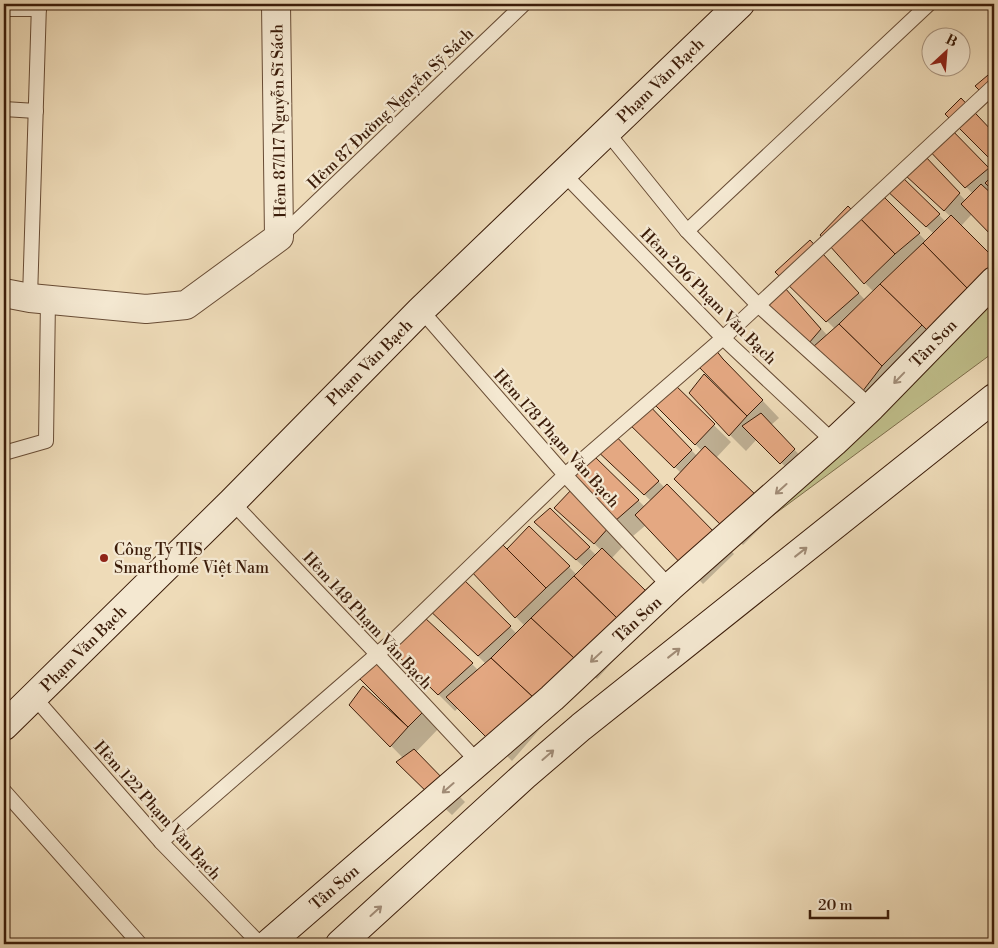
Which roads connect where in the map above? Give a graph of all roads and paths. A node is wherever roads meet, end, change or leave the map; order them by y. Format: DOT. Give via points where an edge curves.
graph roads {
  1 [pos="276,4"];
  2 [pos="524,4"];
  3 [pos="740,4"];
  4 [pos="929,4"];
  5 [pos="39,7"];
  6 [pos="4,9"];
  7 [pos="994,86"];
  8 [pos="4,109"];
  9 [pos="36,111"];
  10 [pos="607,132"];
  11 [pos="562,173"];
  12 [pos="686,230"];
  13 [pos="279,237"];
  14 [pos="994,281"];
  15 [pos="4,293"];
  16 [pos="39,299"];
  17 [pos="758,305"];
  18 [pos="421,310"];
  19 [pos="723,338"];
  20 [pos="994,398"];
  21 [pos="871,407"];
  22 [pos="834,442"];
  23 [pos="4,453"];
  24 [pos="565,475"];
  25 [pos="232,502"];
  26 [pos="670,587"];
  27 [pos="378,654"];
  28 [pos="34,697"];
  29 [pos="552,698"];
  30 [pos="4,726"];
  31 [pos="581,727"];
  32 [pos="487,754"];
  33 [pos="524,776"];
  34 [pos="4,791"];
  35 [pos="161,842"];
  36 [pos="140,944"];
  37 [pos="260,944"];
  38 [pos="268,944"];
  39 [pos="340,944"];
  1 -- 13 [label="street, Hẻm 87/117 Nguyễn Sĩ Sách"];
  2 -- 13 [label="lane, Hẻm 87 Đường Nguyễn Sỹ Sách"];
  3 -- 10 [label="street, Phạm Văn Bạch"];
  4 -- 12 [label="lane"];
  5 -- 6 [label="lane"];
  5 -- 9 [label="lane"];
  7 -- 17 [label="lane"];
  8 -- 9 [label="lane"];
  9 -- 16 [label="lane"];
  10 -- 11 [label="street, Phạm Văn Bạch"];
  10 -- 12 [label="lane"];
  11 -- 18 [label="street, Phạm Văn Bạch"];
  11 -- 19 [label="lane, Hẻm 206 Phạm Văn Bạch"];
  12 -- 17 [label="lane"];
  13 -- 16 [label="street" via="186,305 146,310"];
  14 -- 21 [label="street, Tân Sơn, one-way"];
  15 -- 16 [label="street"];
  16 -- 23 [label="lane" via="46,442"];
  17 -- 19 [label="lane"];
  17 -- 21 [label="lane"];
  18 -- 24 [label="lane, Hẻm 178 Phạm Văn Bạch"];
  18 -- 25 [label="street, Phạm Văn Bạch"];
  19 -- 22 [label="lane, Hẻm 206 Phạm Văn Bạch"];
  19 -- 24 [label="lane"];
  31 -- 20 [label="street, one-way"];
  21 -- 22 [label="street, Tân Sơn"];
  22 -- 26 [label="street, Tân Sơn, one-way"];
  24 -- 26 [label="lane, Hẻm 178 Phạm Văn Bạch"];
  24 -- 27 [label="lane"];
  25 -- 27 [label="lane, Hẻm 148 Phạm Văn Bạch"];
  25 -- 28 [label="street, Phạm Văn Bạch"];
  26 -- 29 [label="street, Tân Sơn, one-way"];
  27 -- 32 [label="lane, Hẻm 148 Phạm Văn Bạch"];
  27 -- 35 [label="lane"];
  28 -- 30 [label="street, Phạm Văn Bạch"];
  28 -- 35 [label="lane, Hẻm 122 Phạm Văn Bạch"];
  29 -- 31 [label="street" via="551,713 557,722"];
  29 -- 32 [label="street, Tân Sơn"];
  33 -- 31 [label="street, one-way"];
  32 -- 33 [label="street" via="508,750 516,754 522,763"];
  32 -- 38 [label="street, Tân Sơn, one-way"];
  39 -- 33 [label="street, one-way"];
  34 -- 36 [label="lane"];
  35 -- 37 [label="lane, Hẻm 122 Phạm Văn Bạch"];
}
